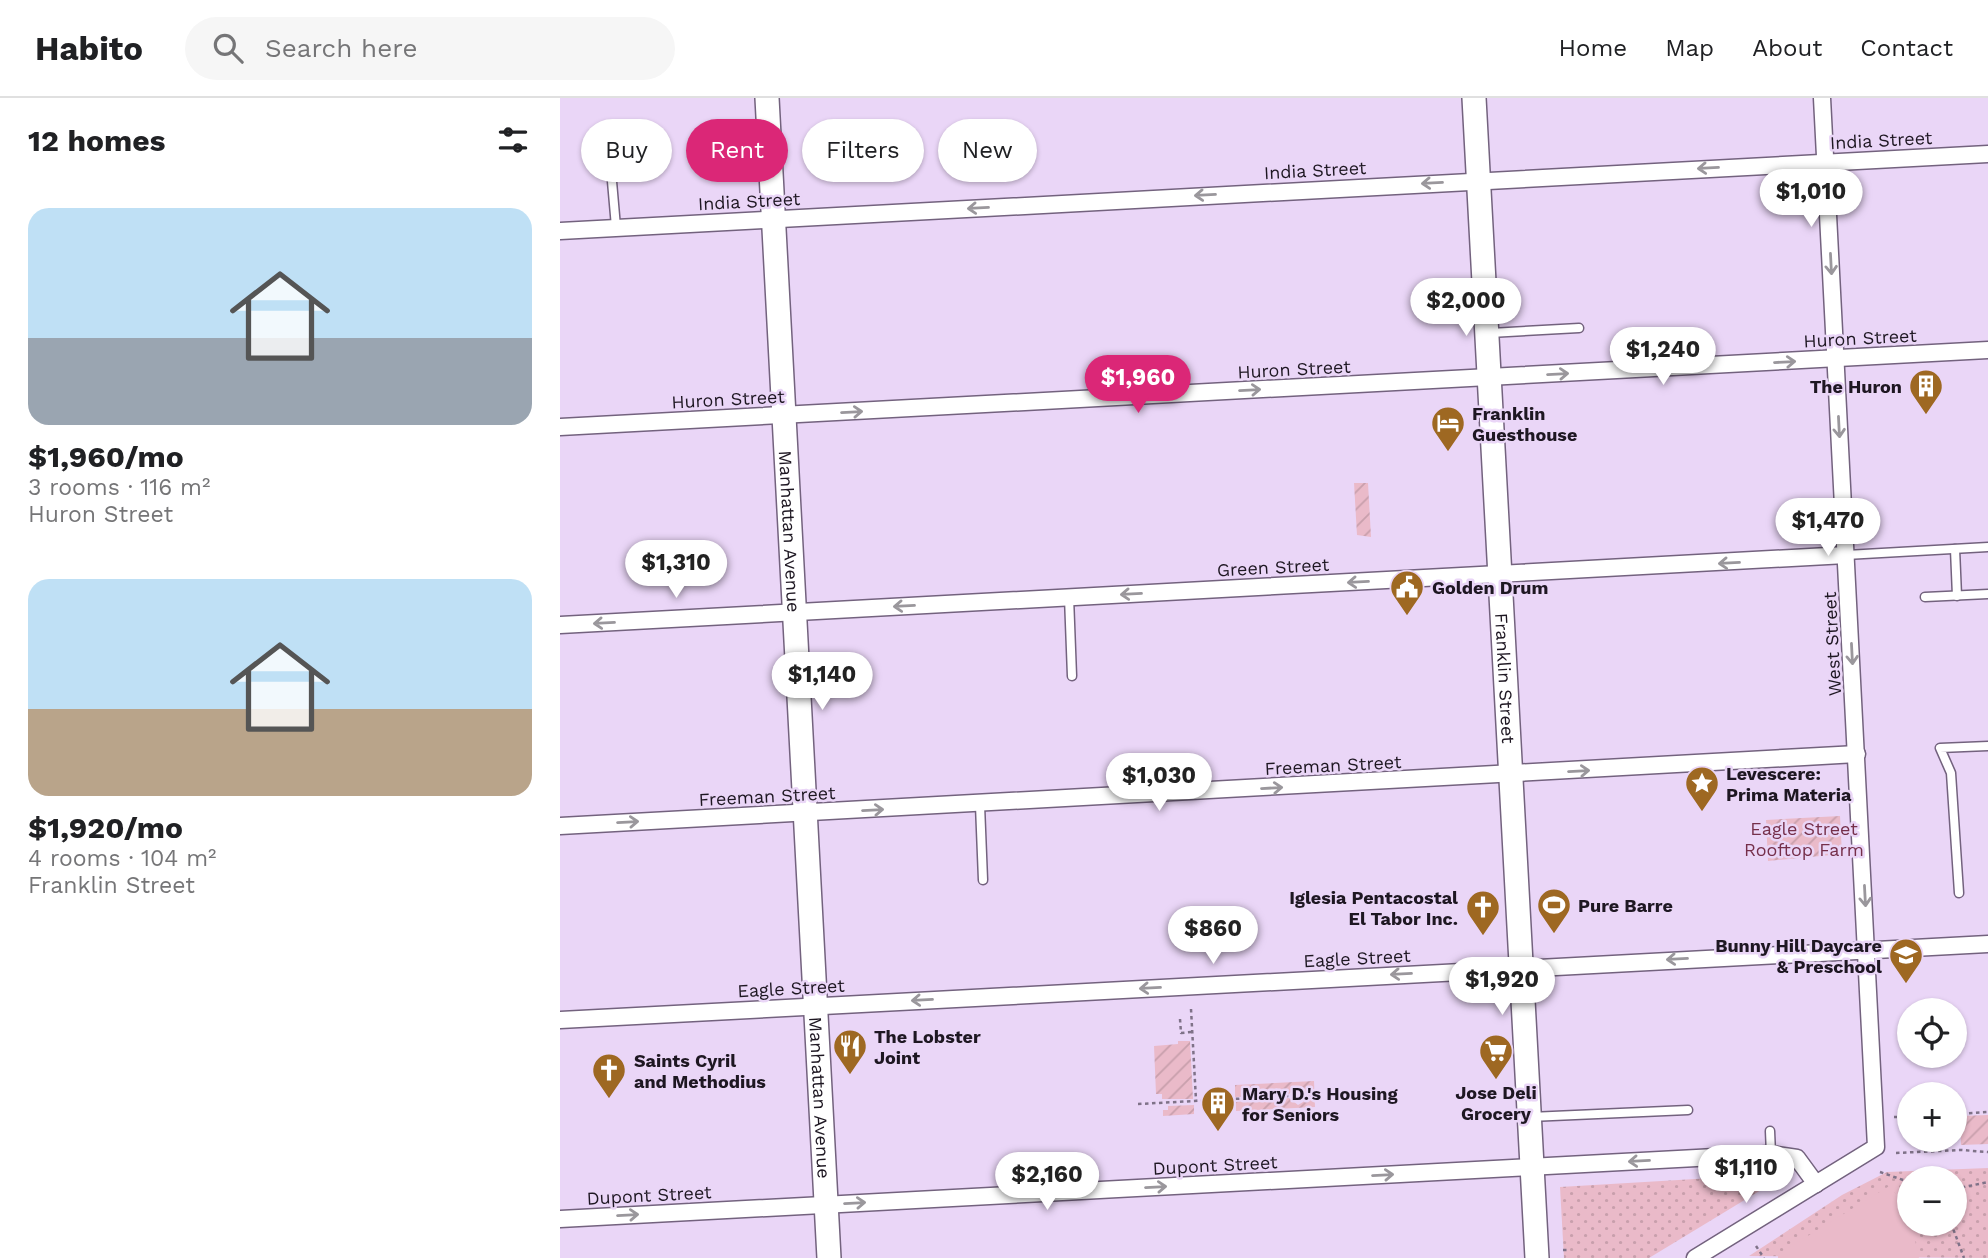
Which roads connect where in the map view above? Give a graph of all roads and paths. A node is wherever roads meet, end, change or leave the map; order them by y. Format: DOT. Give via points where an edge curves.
graph roads {
  1 [pos="766,98"];
  2 [pos="1474,98"];
  3 [pos="1822,98"];
  4 [pos="1988,153"];
  5 [pos="1825,162"];
  6 [pos="1478,180"];
  7 [pos="612,182"];
  8 [pos="773,219"];
  9 [pos="616,228"];
  10 [pos="560,230"];
  11 [pos="1579,328"];
  12 [pos="1487,333"];
  13 [pos="1988,350"];
  14 [pos="1835,359"];
  15 [pos="1490,378"];
  16 [pos="784,415"];
  17 [pos="560,427"];
  18 [pos="1988,547"];
  19 [pos="1955,549"];
  20 [pos="1846,555"];
  21 [pos="1500,576"];
  22 [pos="1988,594"];
  23 [pos="1957,596"];
  24 [pos="1069,597"];
  25 [pos="1925,597"];
  26 [pos="794,612"];
  27 [pos="560,625"];
  28 [pos="1072,677"];
  29 [pos="1988,746"];
  30 [pos="1857,754"];
  31 [pos="1511,775"];
  32 [pos="980,805"];
  33 [pos="805,813"];
  34 [pos="560,826"];
  35 [pos="983,880"];
  36 [pos="1959,892"];
  37 [pos="1988,944"];
  38 [pos="1868,949"];
  39 [pos="1521,968"];
  40 [pos="815,1006"];
  41 [pos="1191,1009"];
  42 [pos="1180,1019"];
  43 [pos="560,1020"];
  44 [pos="1192,1032"];
  45 [pos="1290,1096"];
  46 [pos="1196,1101"];
  47 [pos="1138,1104"];
  48 [pos="1688,1110"];
  49 [pos="1988,1112"];
  50 [pos="1967,1113"];
  51 [pos="1529,1117"];
  52 [pos="1894,1117"];
  53 [pos="1897,1117"];
  54 [pos="1770,1131"];
  55 [pos="1988,1152"];
  56 [pos="1896,1153"];
  57 [pos="1771,1154"];
  58 [pos="1532,1167"];
  59 [pos="1881,1172"];
  60 [pos="1897,1178"];
  61 [pos="1988,1182"];
  62 [pos="1816,1184"];
  63 [pos="1967,1186"];
  64 [pos="826,1205"];
  65 [pos="560,1219"];
  66 [pos="1956,1236"];
  67 [pos="1756,1247"];
  68 [pos="1563,1250"];
  69 [pos="1569,1250"];
  70 [pos="829,1258"];
  71 [pos="1537,1258"];
  72 [pos="1695,1258"];
  73 [pos="1764,1258"];
  74 [pos="1964,1258"];
  1 -- 8 [label="street, Manhattan Avenue"];
  2 -- 6 [label="street, Franklin Street"];
  3 -- 5 [label="street, West Street"];
  4 -- 5 [label="street, India Street"];
  5 -- 6 [label="street, India Street, one-way"];
  5 -- 14 [label="street, West Street, one-way"];
  6 -- 8 [label="street, India Street, one-way"];
  6 -- 12 [label="street, Franklin Street"];
  7 -- 9 [label="lane"];
  8 -- 9 [label="street, India Street"];
  8 -- 16 [label="street, Manhattan Avenue"];
  9 -- 10 [label="street, India Street"];
  11 -- 12 [label="lane"];
  12 -- 15 [label="street, Franklin Street"];
  13 -- 14 [label="street, Huron Street"];
  15 -- 14 [label="street, Huron Street, one-way"];
  14 -- 20 [label="street, West Street, one-way"];
  16 -- 15 [label="street, Huron Street, one-way"];
  15 -- 21 [label="street, Franklin Street"];
  16 -- 17 [label="street, Huron Street"];
  16 -- 26 [label="street, Manhattan Avenue"];
  18 -- 19 [label="lane, Green Street"];
  19 -- 20 [label="lane, Green Street"];
  19 -- 23 [label="lane"];
  20 -- 21 [label="street, Green Street, one-way"];
  20 -- 30 [label="street, West Street, one-way"];
  21 -- 24 [label="street, Green Street, one-way"];
  21 -- 31 [label="street, Franklin Street"];
  22 -- 23 [label="lane"];
  23 -- 25 [label="lane"];
  24 -- 26 [label="street, Green Street, one-way"];
  24 -- 28 [label="lane"];
  26 -- 27 [label="street, Green Street, one-way"];
  26 -- 33 [label="street, Manhattan Avenue"];
  29 -- 36 [label="lane" via="1940,748 1951,773"];
  31 -- 30 [label="street, Freeman Street, one-way"];
  30 -- 38 [label="street, West Street, one-way"];
  32 -- 31 [label="street, Freeman Street, one-way"];
  31 -- 39 [label="street, Franklin Street"];
  33 -- 32 [label="street, Freeman Street, one-way"];
  32 -- 35 [label="lane"];
  34 -- 33 [label="street, Freeman Street, one-way"];
  33 -- 40 [label="street, Manhattan Avenue"];
  37 -- 38 [label="street, Eagle Street"];
  38 -- 39 [label="street, Eagle Street, one-way"];
  38 -- 62 [label="street, West Street" via="1876,1147"];
  39 -- 40 [label="street, Eagle Street, one-way"];
  39 -- 51 [label="street, Franklin Street"];
  40 -- 43 [label="street, Eagle Street"];
  40 -- 64 [label="street, Manhattan Avenue"];
  41 -- 44 [label="path"];
  42 -- 44 [label="path" via="1181,1033"];
  44 -- 46 [label="path"];
  45 -- 46 [label="path"];
  46 -- 47 [label="path"];
  48 -- 51 [label="lane"];
  49 -- 50 [label="path"];
  51 -- 58 [label="street, Franklin Street"];
  52 -- 53 [label="path"];
  54 -- 57 [label="lane"];
  55 -- 56 [label="path"];
  57 -- 58 [label="street, Dupont Street, one-way"];
  57 -- 62 [label="street, Dupont Street" via="1797,1158"];
  64 -- 58 [label="street, Dupont Street, one-way"];
  58 -- 71 [label="street, Franklin Street"];
  59 -- 60 [label="path"];
  61 -- 63 [label="path"];
  62 -- 72 [label="street"];
  65 -- 64 [label="street, Dupont Street, one-way"];
  64 -- 70 [label="street, Manhattan Avenue"];
  66 -- 74 [label="path"];
  67 -- 73 [label="path"];
  68 -- 69 [label="path"];
}
